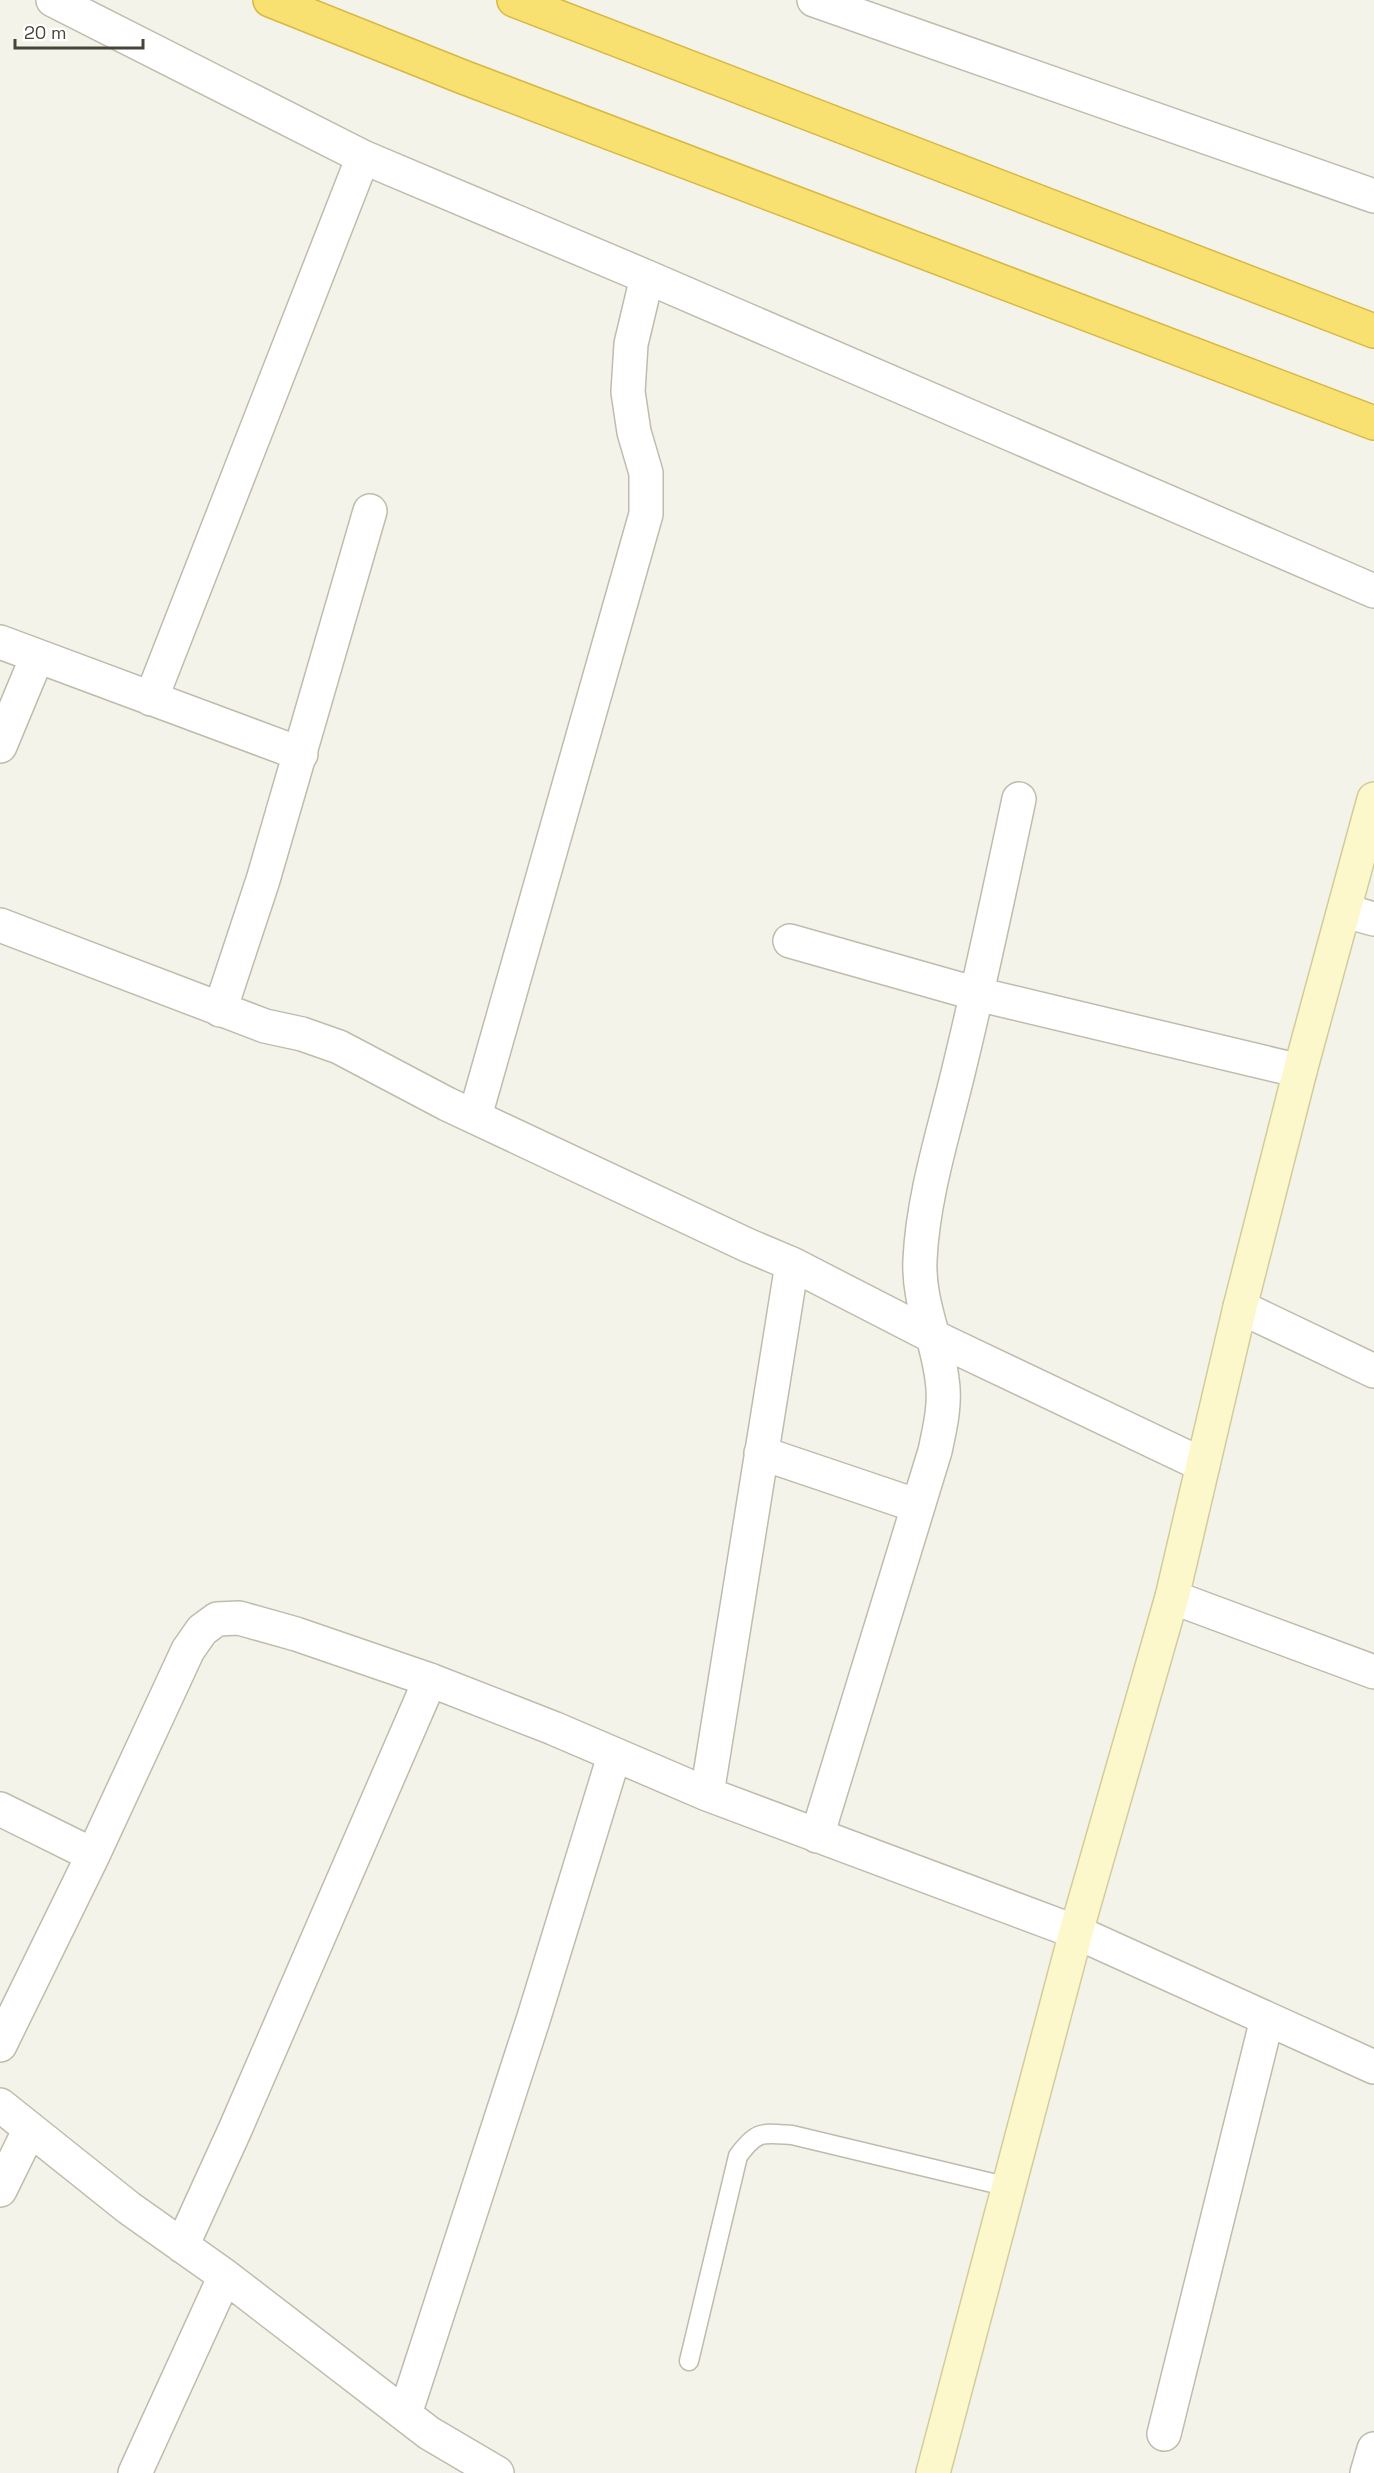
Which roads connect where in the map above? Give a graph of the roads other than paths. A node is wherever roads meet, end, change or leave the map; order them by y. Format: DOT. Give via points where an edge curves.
graph roads {
  1 [pos="53,0"];
  2 [pos="270,0"];
  3 [pos="514,0"];
  4 [pos="814,0"];
  5 [pos="363,157"];
  6 [pos="1374,196"];
  7 [pos="647,277"];
  8 [pos="1374,331"];
  9 [pos="1374,423"];
  10 [pos="370,511"];
  11 [pos="1374,591"];
  12 [pos="0,642"];
  13 [pos="38,657"];
  14 [pos="151,699"];
  15 [pos="0,746"];
  16 [pos="301,754"];
  17 [pos="1020,799"];
  18 [pos="1374,799"];
  19 [pos="1359,915"];
  20 [pos="0,925"];
  21 [pos="790,941"];
  22 [pos="977,994"];
  23 [pos="220,1010"];
  24 [pos="1300,1071"];
  25 [pos="475,1116"];
  26 [pos="792,1264"];
  27 [pos="1240,1307"];
  28 [pos="934,1337"];
  29 [pos="1374,1371"];
  30 [pos="761,1453"];
  31 [pos="1203,1465"];
  32 [pos="918,1506"];
  33 [pos="1172,1597"];
  34 [pos="1374,1672"];
  35 [pos="430,1680"];
  36 [pos="614,1756"];
  37 [pos="707,1794"];
  38 [pos="0,1809"];
  39 [pos="817,1836"];
  40 [pos="93,1855"];
  41 [pos="1076,1932"];
  42 [pos="1267,2019"];
  43 [pos="0,2045"];
  44 [pos="1374,2067"];
  45 [pos="0,2105"];
  46 [pos="30,2129"];
  47 [pos="1009,2187"];
  48 [pos="0,2190"];
  49 [pos="182,2246"];
  50 [pos="225,2276"];
  51 [pos="688,2361"];
  52 [pos="405,2414"];
  53 [pos="1164,2434"];
  54 [pos="1374,2449"];
  55 [pos="135,2473"];
  56 [pos="497,2473"];
  57 [pos="933,2473"];
  58 [pos="1367,2473"];
  1 -- 5 [label="street"];
  2 -- 9 [label="highway"];
  3 -- 8 [label="highway"];
  4 -- 6 [label="street"];
  5 -- 7 [label="street"];
  5 -- 14 [label="street"];
  7 -- 11 [label="street"];
  7 -- 25 [label="street" via="631,344 628,392 633,432 646,472 646,514"];
  10 -- 16 [label="street"];
  12 -- 13 [label="street"];
  13 -- 14 [label="street"];
  13 -- 15 [label="street"];
  14 -- 16 [label="street"];
  16 -- 23 [label="street"];
  17 -- 22 [label="street"];
  18 -- 19 [label="street"];
  19 -- 24 [label="street"];
  20 -- 23 [label="street"];
  21 -- 22 [label="street"];
  22 -- 24 [label="street"];
  22 -- 28 [label="street" via="925,1212 920,1262 923,1307"];
  23 -- 25 [label="street" via="339,1047"];
  24 -- 27 [label="street"];
  25 -- 26 [label="street"];
  26 -- 28 [label="street"];
  26 -- 30 [label="street"];
  27 -- 29 [label="street"];
  27 -- 31 [label="street"];
  28 -- 31 [label="street"];
  28 -- 32 [label="street" via="943,1381 942,1419"];
  30 -- 32 [label="street"];
  30 -- 37 [label="street"];
  31 -- 33 [label="street"];
  32 -- 39 [label="street"];
  33 -- 34 [label="street"];
  33 -- 41 [label="street"];
  35 -- 36 [label="street"];
  35 -- 40 [label="street" via="251,1621 217,1619 202,1630 188,1650"];
  35 -- 49 [label="street"];
  36 -- 37 [label="street"];
  36 -- 52 [label="street" via="531,2028"];
  37 -- 39 [label="street"];
  38 -- 40 [label="street"];
  39 -- 41 [label="street"];
  40 -- 43 [label="street"];
  41 -- 42 [label="street"];
  41 -- 47 [label="street"];
  42 -- 44 [label="street"];
  42 -- 53 [label="street"];
  45 -- 46 [label="street"];
  46 -- 48 [label="street"];
  46 -- 49 [label="street"];
  47 -- 51 [label="lane" via="792,2135 766,2133 751,2139 738,2156"];
  47 -- 57 [label="street"];
  49 -- 50 [label="street"];
  50 -- 52 [label="street"];
  50 -- 55 [label="street"];
  52 -- 56 [label="street" via="429,2433"];
  54 -- 58 [label="street"];
}
